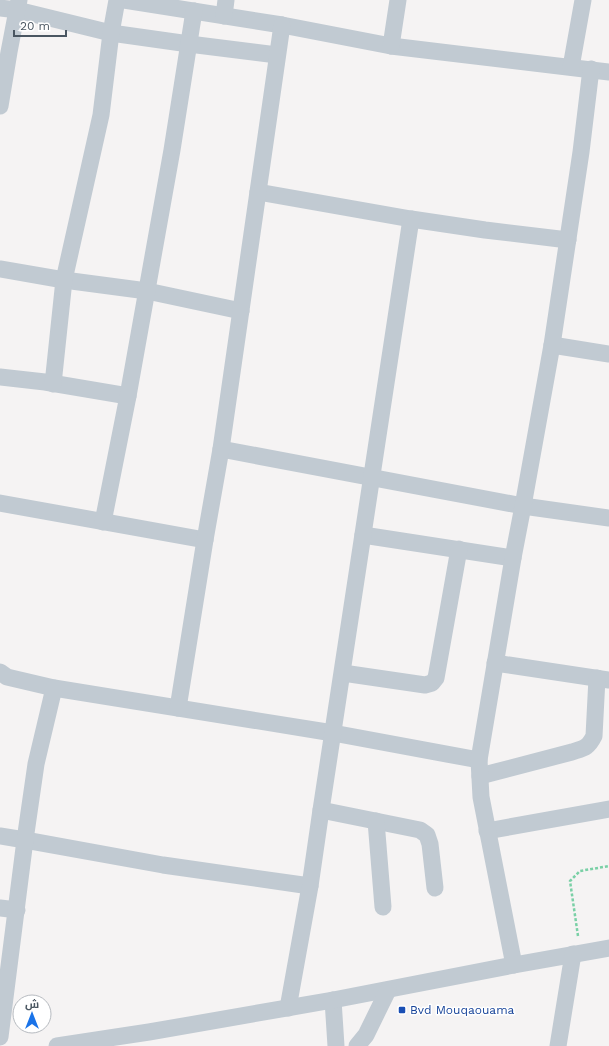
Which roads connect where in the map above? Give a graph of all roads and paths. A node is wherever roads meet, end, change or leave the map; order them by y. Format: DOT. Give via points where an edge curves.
graph roads {
  1 [pos="117,0"];
  2 [pos="124,0"];
  3 [pos="398,0"];
  4 [pos="583,0"];
  5 [pos="12,6"];
  6 [pos="225,8"];
  7 [pos="194,11"];
  8 [pos="282,26"];
  9 [pos="111,33"];
  10 [pos="189,44"];
  11 [pos="391,46"];
  12 [pos="277,55"];
  13 [pos="571,67"];
  14 [pos="591,69"];
  15 [pos="609,72"];
  16 [pos="0,106"];
  17 [pos="258,192"];
  18 [pos="411,219"];
  19 [pos="568,240"];
  20 [pos="0,269"];
  21 [pos="64,280"];
  22 [pos="147,291"];
  23 [pos="241,311"];
  24 [pos="552,345"];
  25 [pos="609,354"];
  26 [pos="0,377"];
  27 [pos="53,384"];
  28 [pos="128,396"];
  29 [pos="221,449"];
  30 [pos="371,477"];
  31 [pos="0,503"];
  32 [pos="523,506"];
  33 [pos="609,518"];
  34 [pos="103,522"];
  35 [pos="364,535"];
  36 [pos="205,540"];
  37 [pos="459,549"];
  38 [pos="513,558"];
  39 [pos="495,663"];
  40 [pos="0,672"];
  41 [pos="343,673"];
  42 [pos="603,679"];
  43 [pos="54,688"];
  44 [pos="178,708"];
  45 [pos="333,733"];
  46 [pos="479,768"];
  47 [pos="609,808"];
  48 [pos="321,810"];
  49 [pos="376,821"];
  50 [pos="488,831"];
  51 [pos="0,836"];
  52 [pos="25,840"];
  53 [pos="609,866"];
  54 [pos="310,886"];
  55 [pos="436,888"];
  56 [pos="383,907"];
  57 [pos="8,909"];
  58 [pos="609,948"];
  59 [pos="577,953"];
  60 [pos="514,965"];
  61 [pos="388,990"];
  62 [pos="333,1000"];
  63 [pos="288,1008"];
  64 [pos="0,1037"];
  65 [pos="149,1039"];
  66 [pos="57,1046"];
  67 [pos="336,1046"];
  68 [pos="357,1046"];
  69 [pos="558,1046"];
  1 -- 9 [label="street"];
  2 -- 7 [label="street"];
  3 -- 11 [label="street"];
  4 -- 13 [label="street"];
  5 -- 9 [label="street"];
  5 -- 16 [label="street"];
  6 -- 7 [label="street"];
  6 -- 8 [label="street"];
  7 -- 10 [label="street"];
  8 -- 11 [label="street"];
  8 -- 12 [label="street"];
  9 -- 10 [label="street"];
  9 -- 21 [label="street" via="101,115"];
  10 -- 12 [label="street"];
  10 -- 22 [label="street"];
  11 -- 13 [label="street"];
  12 -- 17 [label="street"];
  13 -- 14 [label="street"];
  14 -- 15 [label="street"];
  14 -- 19 [label="street"];
  17 -- 18 [label="street"];
  17 -- 23 [label="street"];
  18 -- 19 [label="street"];
  18 -- 30 [label="street"];
  19 -- 24 [label="street"];
  20 -- 21 [label="street"];
  21 -- 22 [label="street"];
  21 -- 27 [label="street"];
  22 -- 23 [label="street"];
  22 -- 28 [label="street"];
  23 -- 29 [label="street"];
  24 -- 25 [label="street"];
  24 -- 32 [label="street"];
  26 -- 27 [label="street"];
  27 -- 28 [label="street"];
  28 -- 34 [label="street"];
  29 -- 30 [label="street"];
  29 -- 36 [label="street"];
  30 -- 32 [label="street"];
  30 -- 35 [label="street"];
  31 -- 34 [label="street"];
  32 -- 33 [label="street"];
  32 -- 38 [label="street"];
  34 -- 36 [label="street"];
  35 -- 37 [label="street"];
  35 -- 41 [label="street"];
  36 -- 44 [label="street"];
  37 -- 38 [label="street"];
  37 -- 41 [label="street" via="436,678 432,683 425,685"];
  38 -- 39 [label="street"];
  39 -- 42 [label="street"];
  39 -- 46 [label="street"];
  40 -- 43 [label="street" via="7,677"];
  41 -- 45 [label="street"];
  42 -- 46 [label="street" via="594,736 586,747 572,752"];
  43 -- 44 [label="street"];
  43 -- 52 [label="street" via="36,764"];
  44 -- 45 [label="street"];
  45 -- 46 [label="street"];
  45 -- 48 [label="street"];
  46 -- 50 [label="street" via="481,797"];
  47 -- 50 [label="street"];
  48 -- 49 [label="street"];
  48 -- 54 [label="street"];
  49 -- 55 [label="street" via="420,830 427,835"];
  49 -- 56 [label="street"];
  50 -- 60 [label="street"];
  51 -- 52 [label="street"];
  52 -- 54 [label="street" via="163,865"];
  52 -- 57 [label="street"];
  53 -- 59 [label="path" via="580,871 570,881"];
  54 -- 63 [label="street"];
  57 -- 64 [label="street"];
  58 -- 59 [label="street"];
  59 -- 60 [label="street"];
  59 -- 69 [label="street"];
  60 -- 61 [label="street"];
  61 -- 62 [label="street"];
  61 -- 68 [label="street" via="366,1035"];
  62 -- 63 [label="street"];
  62 -- 67 [label="street"];
  63 -- 65 [label="street"];
  65 -- 66 [label="street"];
}
